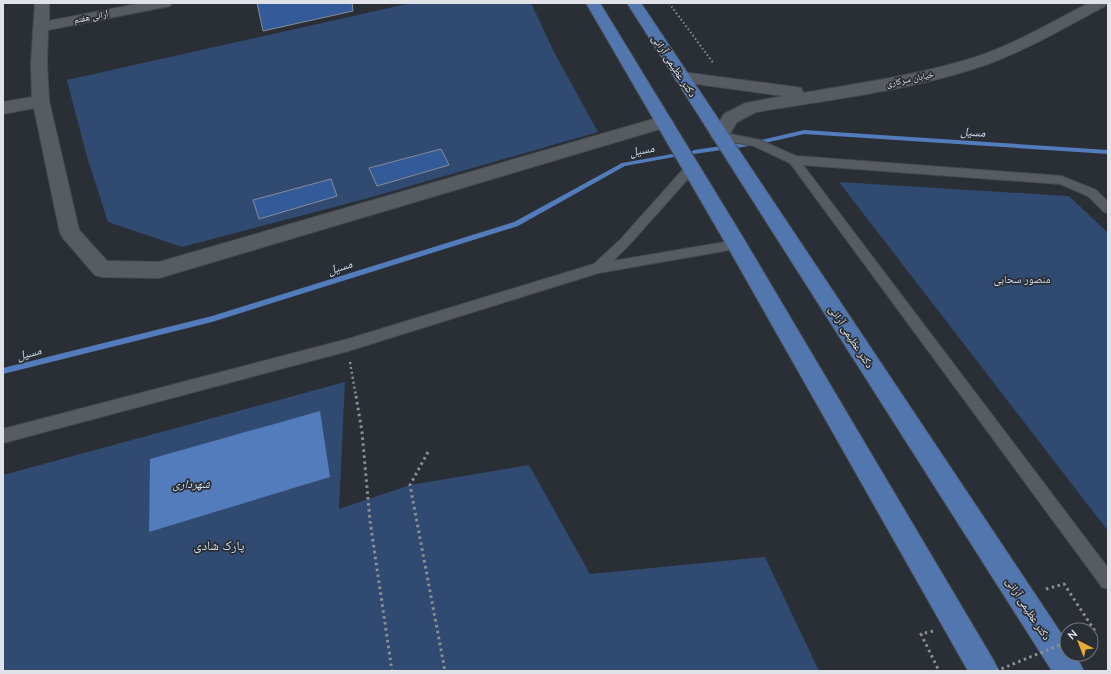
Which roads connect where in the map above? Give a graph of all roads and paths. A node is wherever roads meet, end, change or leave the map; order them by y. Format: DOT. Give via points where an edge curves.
graph roads {
  1 [pos="42,3"];
  2 [pos="165,3"];
  3 [pos="594,3"];
  4 [pos="634,3"];
  5 [pos="669,3"];
  6 [pos="1100,3"];
  7 [pos="41,27"];
  8 [pos="682,77"];
  9 [pos="729,83"];
  10 [pos="820,94"];
  11 [pos="41,101"];
  12 [pos="3,108"];
  13 [pos="664,122"];
  14 [pos="725,143"];
  15 [pos="794,160"];
  16 [pos="691,168"];
  17 [pos="1108,209"];
  18 [pos="737,245"];
  19 [pos="598,268"];
  20 [pos="348,346"];
  21 [pos="3,436"];
  22 [pos="428,452"];
  23 [pos="1108,581"];
  24 [pos="1064,584"];
  25 [pos="1089,622"];
  26 [pos="921,634"];
  27 [pos="1059,645"];
  28 [pos="392,671"];
  29 [pos="445,671"];
  30 [pos="939,671"];
  31 [pos="984,671"];
  32 [pos="996,671"];
  33 [pos="1069,671"];
  1 -- 7 [label="street"];
  2 -- 7 [label="street, آرانی هفتم"];
  3 -- 13 [label="main road"];
  4 -- 8 [label="main road, دکتر عظیمی آرانی"];
  5 -- 9 [label="path"];
  6 -- 10 [label="street, خیابان سرکاری" via="1021,44 983,60 940,73"];
  7 -- 11 [label="street"];
  8 -- 9 [label="street"];
  8 -- 14 [label="main road, دکتر عظیمی آرانی"];
  9 -- 10 [label="street"];
  10 -- 14 [label="street, خیابان سرکاری" via="752,107 730,118"];
  11 -- 12 [label="street"];
  11 -- 13 [label="street" via="70,234 102,269 159,270"];
  13 -- 16 [label="main road"];
  14 -- 15 [label="lane" via="756,143"];
  14 -- 33 [label="main road, دکتر عظیمی آرانی"];
  15 -- 17 [label="lane" via="1061,180 1092,193"];
  15 -- 23 [label="lane"];
  16 -- 18 [label="main road"];
  16 -- 19 [label="lane" via="625,242"];
  18 -- 19 [label="lane"];
  18 -- 31 [label="main road"];
  19 -- 20 [label="lane"];
  20 -- 21 [label="lane"];
  20 -- 28 [label="path" via="362,432 370,521"];
  22 -- 29 [label="path" via="410,485"];
  24 -- 25 [label="path"];
  26 -- 30 [label="path"];
  27 -- 32 [label="path, bridge"];
}
